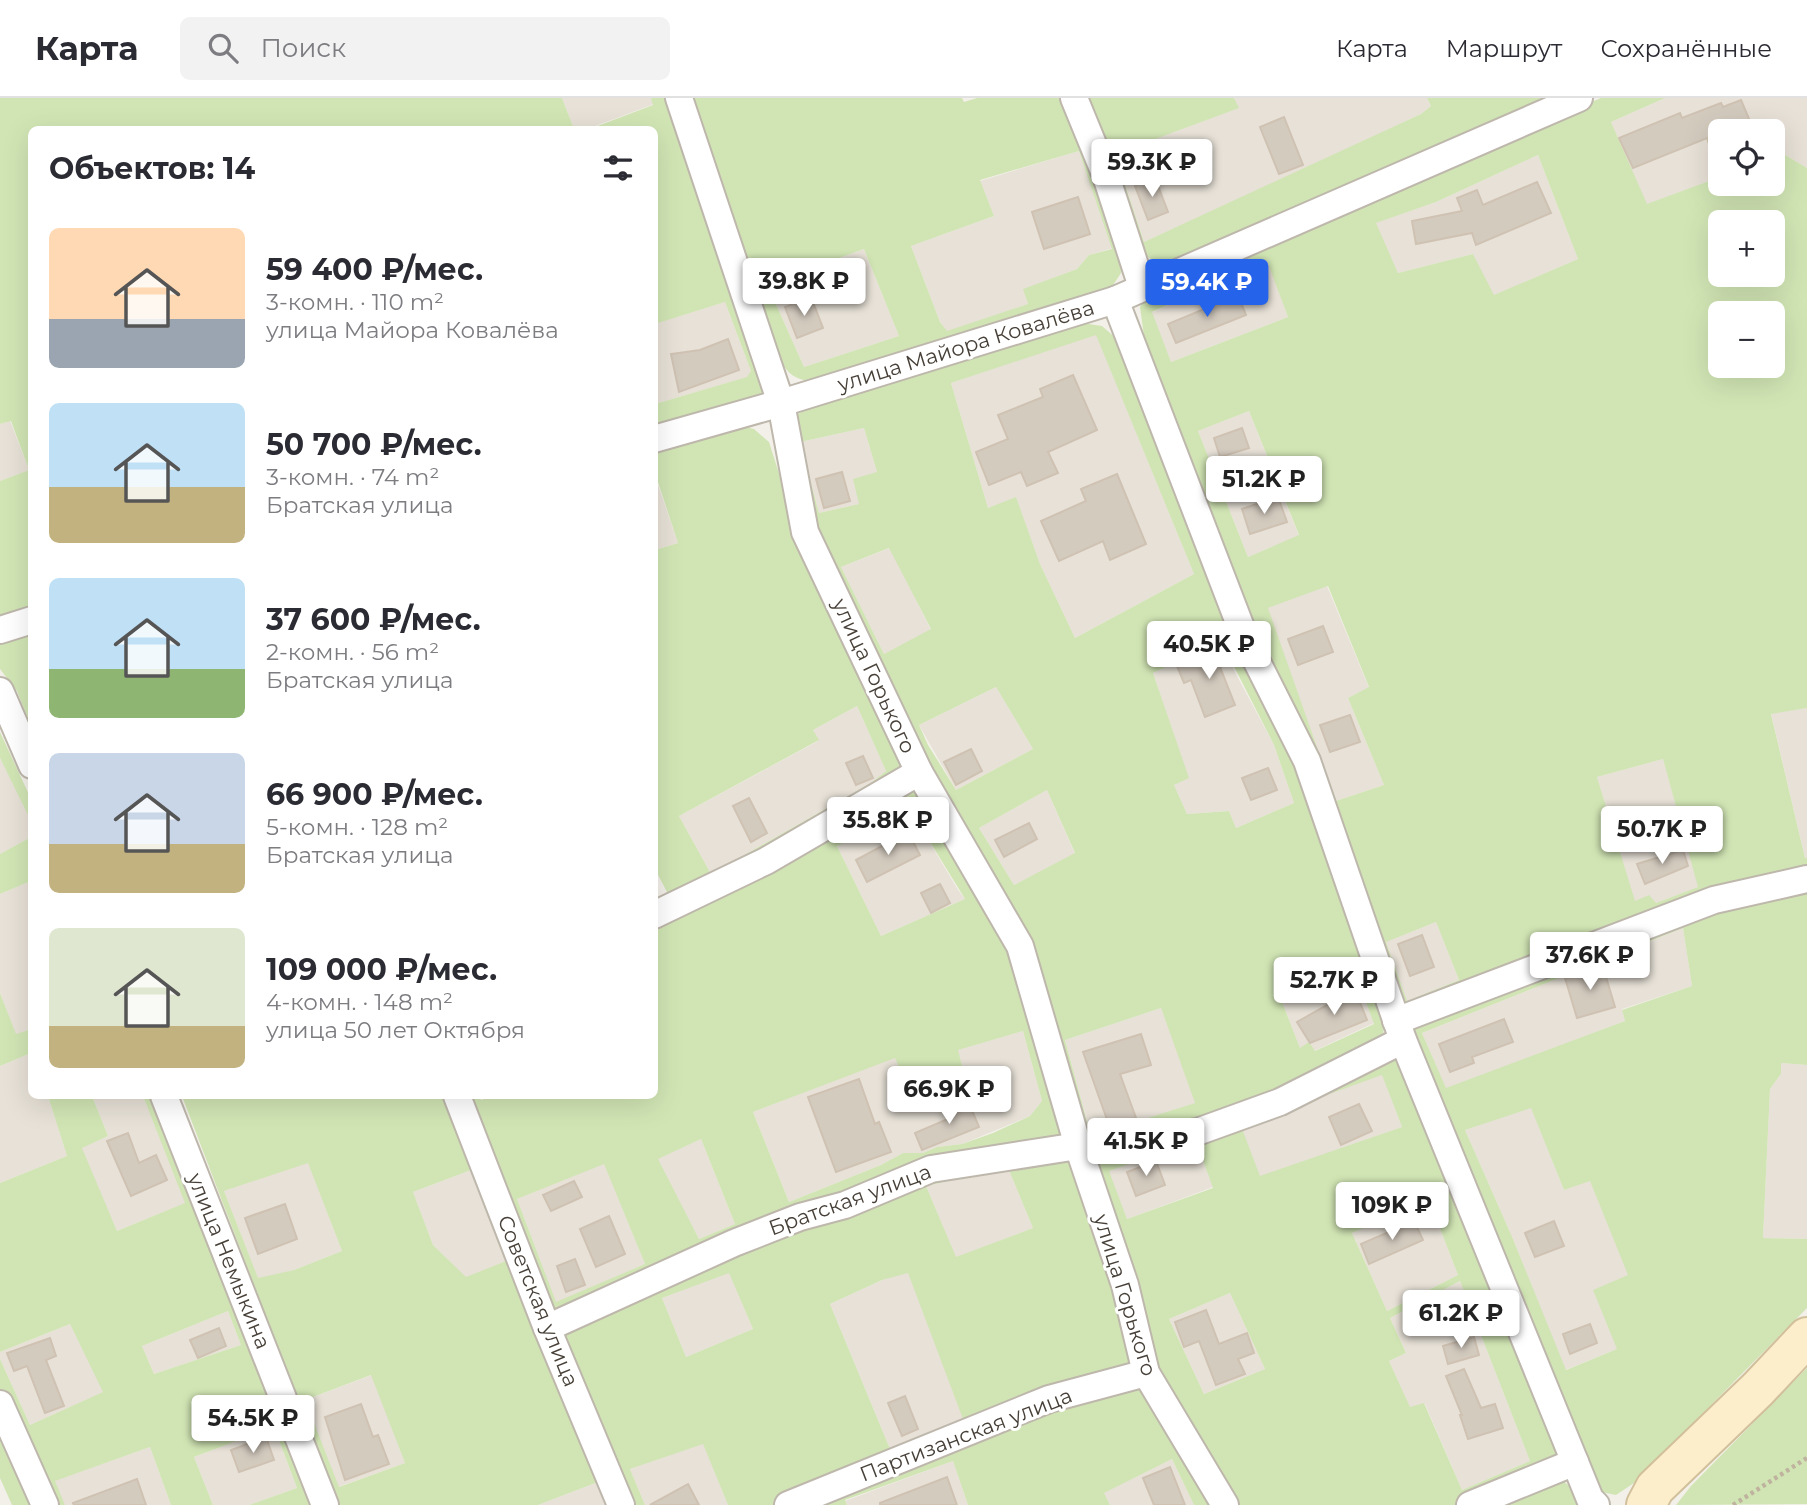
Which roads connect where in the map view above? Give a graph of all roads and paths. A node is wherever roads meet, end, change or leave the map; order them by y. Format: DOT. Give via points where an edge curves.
graph roads {
  1 [pos="679,98"];
  2 [pos="1074,98"];
  3 [pos="1579,98"];
  4 [pos="1142,287"];
  5 [pos="1115,300"];
  6 [pos="781,402"];
  7 [pos="658,438"];
  8 [pos="28,621"];
  9 [pos="0,630"];
  10 [pos="0,691"];
  11 [pos="28,756"];
  12 [pos="919,772"];
  13 [pos="1807,879"];
  14 [pos="658,913"];
  15 [pos="1399,1030"];
  16 [pos="165,1099"];
  17 [pos="458,1099"];
  18 [pos="1078,1146"];
  19 [pos="547,1328"];
  20 [pos="1807,1337"];
  21 [pos="1146,1373"];
  22 [pos="0,1404"];
  23 [pos="1807,1458"];
  24 [pos="1575,1462"];
  25 [pos="46,1505"];
  26 [pos="325,1505"];
  27 [pos="621,1505"];
  28 [pos="788,1505"];
  29 [pos="1225,1505"];
  30 [pos="1470,1505"];
  31 [pos="1596,1505"];
  32 [pos="1646,1505"];
  33 [pos="1732,1505"];
  1 -- 6 [label="street, улица Горького"];
  2 -- 4 [label="street" via="1106,176"];
  3 -- 4 [label="street, улица Майора Ковалёва"];
  4 -- 5 [label="street, улица Майора Ковалёва"];
  5 -- 6 [label="street, улица Майора Ковалёва"];
  5 -- 15 [label="street" via="1245,638 1307,761"];
  6 -- 7 [label="street, улица Майора Ковалёва"];
  6 -- 12 [label="street, улица Горького" via="805,532"];
  8 -- 9 [label="street"];
  10 -- 11 [label="street"];
  12 -- 14 [label="street" via="766,861"];
  12 -- 18 [label="street, улица Горького" via="1020,946"];
  13 -- 15 [label="street, Братская улица" via="1714,900"];
  15 -- 18 [label="street, Братская улица" via="1280,1102 1197,1132"];
  15 -- 24 [label="street"];
  16 -- 26 [label="street, улица Немыкина"];
  17 -- 19 [label="street, Советская улица"];
  18 -- 19 [label="street, Братская улица" via="931,1169 734,1243"];
  18 -- 21 [label="street, улица Горького" via="1125,1285"];
  19 -- 27 [label="street, Советская улица"];
  20 -- 32 [label="main road" via="1655,1488"];
  21 -- 28 [label="street, Партизанская улица" via="1049,1399"];
  21 -- 29 [label="street, улица Горького"];
  22 -- 25 [label="street"];
  23 -- 33 [label="path"];
  24 -- 30 [label="street"];
  24 -- 31 [label="street"];
}
